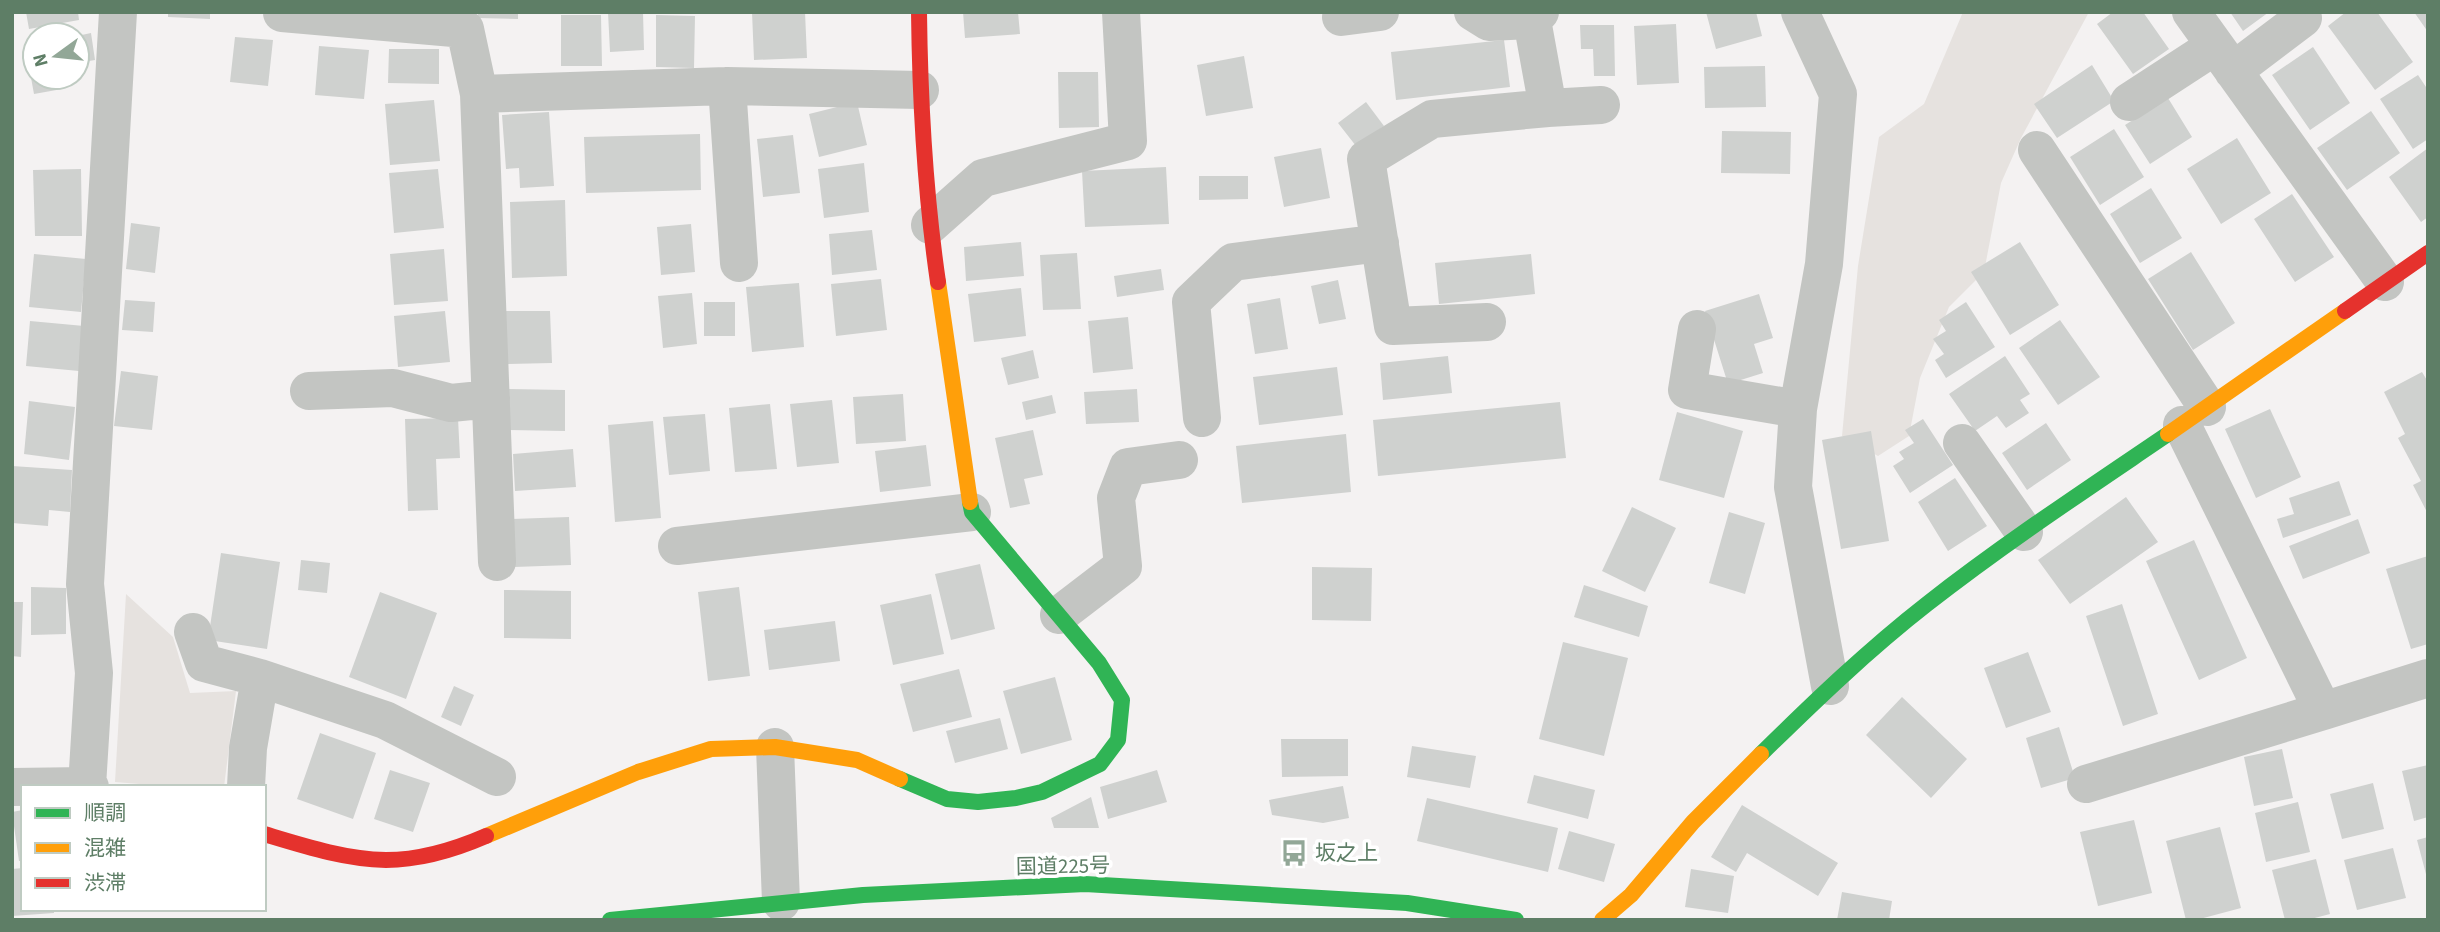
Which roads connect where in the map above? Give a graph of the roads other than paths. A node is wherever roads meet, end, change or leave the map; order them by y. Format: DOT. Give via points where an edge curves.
graph roads {
  1 [pos="118,12"];
  2 [pos="919,12"];
  3 [pos="1121,12"];
  4 [pos="1380,12"];
  5 [pos="1473,12"];
  6 [pos="1800,12"];
  7 [pos="2191,12"];
  8 [pos="282,13"];
  9 [pos="1536,16"];
  10 [pos="1341,17"];
  11 [pos="2303,18"];
  12 [pos="2224,59"];
  13 [pos="727,86"];
  14 [pos="920,90"];
  15 [pos="479,94"];
  16 [pos="2129,102"];
  17 [pos="1601,105"];
  18 [pos="1548,108"];
  19 [pos="2037,150"];
  20 [pos="930,225"];
  21 [pos="1380,243"];
  22 [pos="2428,253"];
  23 [pos="739,263"];
  24 [pos="2385,282"];
  25 [pos="1487,322"];
  26 [pos="1697,329"];
  27 [pos="309,391"];
  28 [pos="491,399"];
  29 [pos="1798,409"];
  30 [pos="2194,416"];
  31 [pos="1202,418"];
  32 [pos="1962,443"];
  33 [pos="1179,460"];
  34 [pos="972,512"];
  35 [pos="2024,532"];
  36 [pos="677,545"];
  37 [pos="497,562"];
  38 [pos="1059,615"];
  39 [pos="193,632"];
  40 [pos="260,678"];
  41 [pos="2428,678"];
  42 [pos="1830,686"];
  43 [pos="2323,711"];
  44 [pos="775,747"];
  45 [pos="497,777"];
  46 [pos="2086,784"];
  47 [pos="88,785"];
  48 [pos="246,785"];
  49 [pos="266,835"];
  50 [pos="780,902"];
  51 [pos="610,920"];
  52 [pos="1516,920"];
  53 [pos="1602,920"];
  1 -- 47 [label="street" via="85,584 94,673"];
  2 -- 14 [label="main road"];
  3 -- 20 [label="street" via="1128,141 983,178"];
  4 -- 10 [label="street"];
  5 -- 9 [label="street" via="1489,22"];
  6 -- 29 [label="street" via="1838,94 1824,264"];
  7 -- 12 [label="street"];
  8 -- 15 [label="street" via="465,29"];
  9 -- 18 [label="street"];
  11 -- 12 [label="street"];
  12 -- 16 [label="street"];
  12 -- 24 [label="street"];
  13 -- 14 [label="street"];
  13 -- 15 [label="street"];
  13 -- 23 [label="street"];
  14 -- 20 [label="main road"];
  15 -- 28 [label="street"];
  17 -- 18 [label="street"];
  18 -- 21 [label="street" via="1432,119 1366,159"];
  19 -- 30 [label="street"];
  20 -- 34 [label="main road"];
  21 -- 25 [label="street" via="1393,327"];
  21 -- 31 [label="street" via="1233,262 1191,302"];
  22 -- 24 [label="main road"];
  24 -- 30 [label="main road"];
  26 -- 29 [label="street" via="1687,390"];
  27 -- 28 [label="street" via="393,388 451,403"];
  28 -- 37 [label="street"];
  29 -- 42 [label="street" via="1793,487"];
  30 -- 35 [label="main road"];
  30 -- 43 [label="street"];
  32 -- 35 [label="street"];
  33 -- 38 [label="street" via="1128,467 1116,498 1122,566"];
  34 -- 36 [label="street"];
  34 -- 38 [label="main road"];
  35 -- 42 [label="main road" via="1927,604"];
  38 -- 44 [label="main road" via="1099,663 1122,700 1118,740 1100,764 1042,792 978,802 947,799 857,760"];
  39 -- 40 [label="street" via="204,663"];
  40 -- 45 [label="street" via="385,720"];
  40 -- 48 [label="street"];
  41 -- 43 [label="street"];
  42 -- 53 [label="main road"];
  43 -- 46 [label="street"];
  44 -- 49 [label="main road" via="711,750 650,768 467,844 426,855 387,860 329,853"];
  44 -- 50 [label="street"];
  50 -- 51 [label="main road, 国道225号"];
  50 -- 52 [label="main road, 国道225号" via="1085,884 1407,903"];
}
